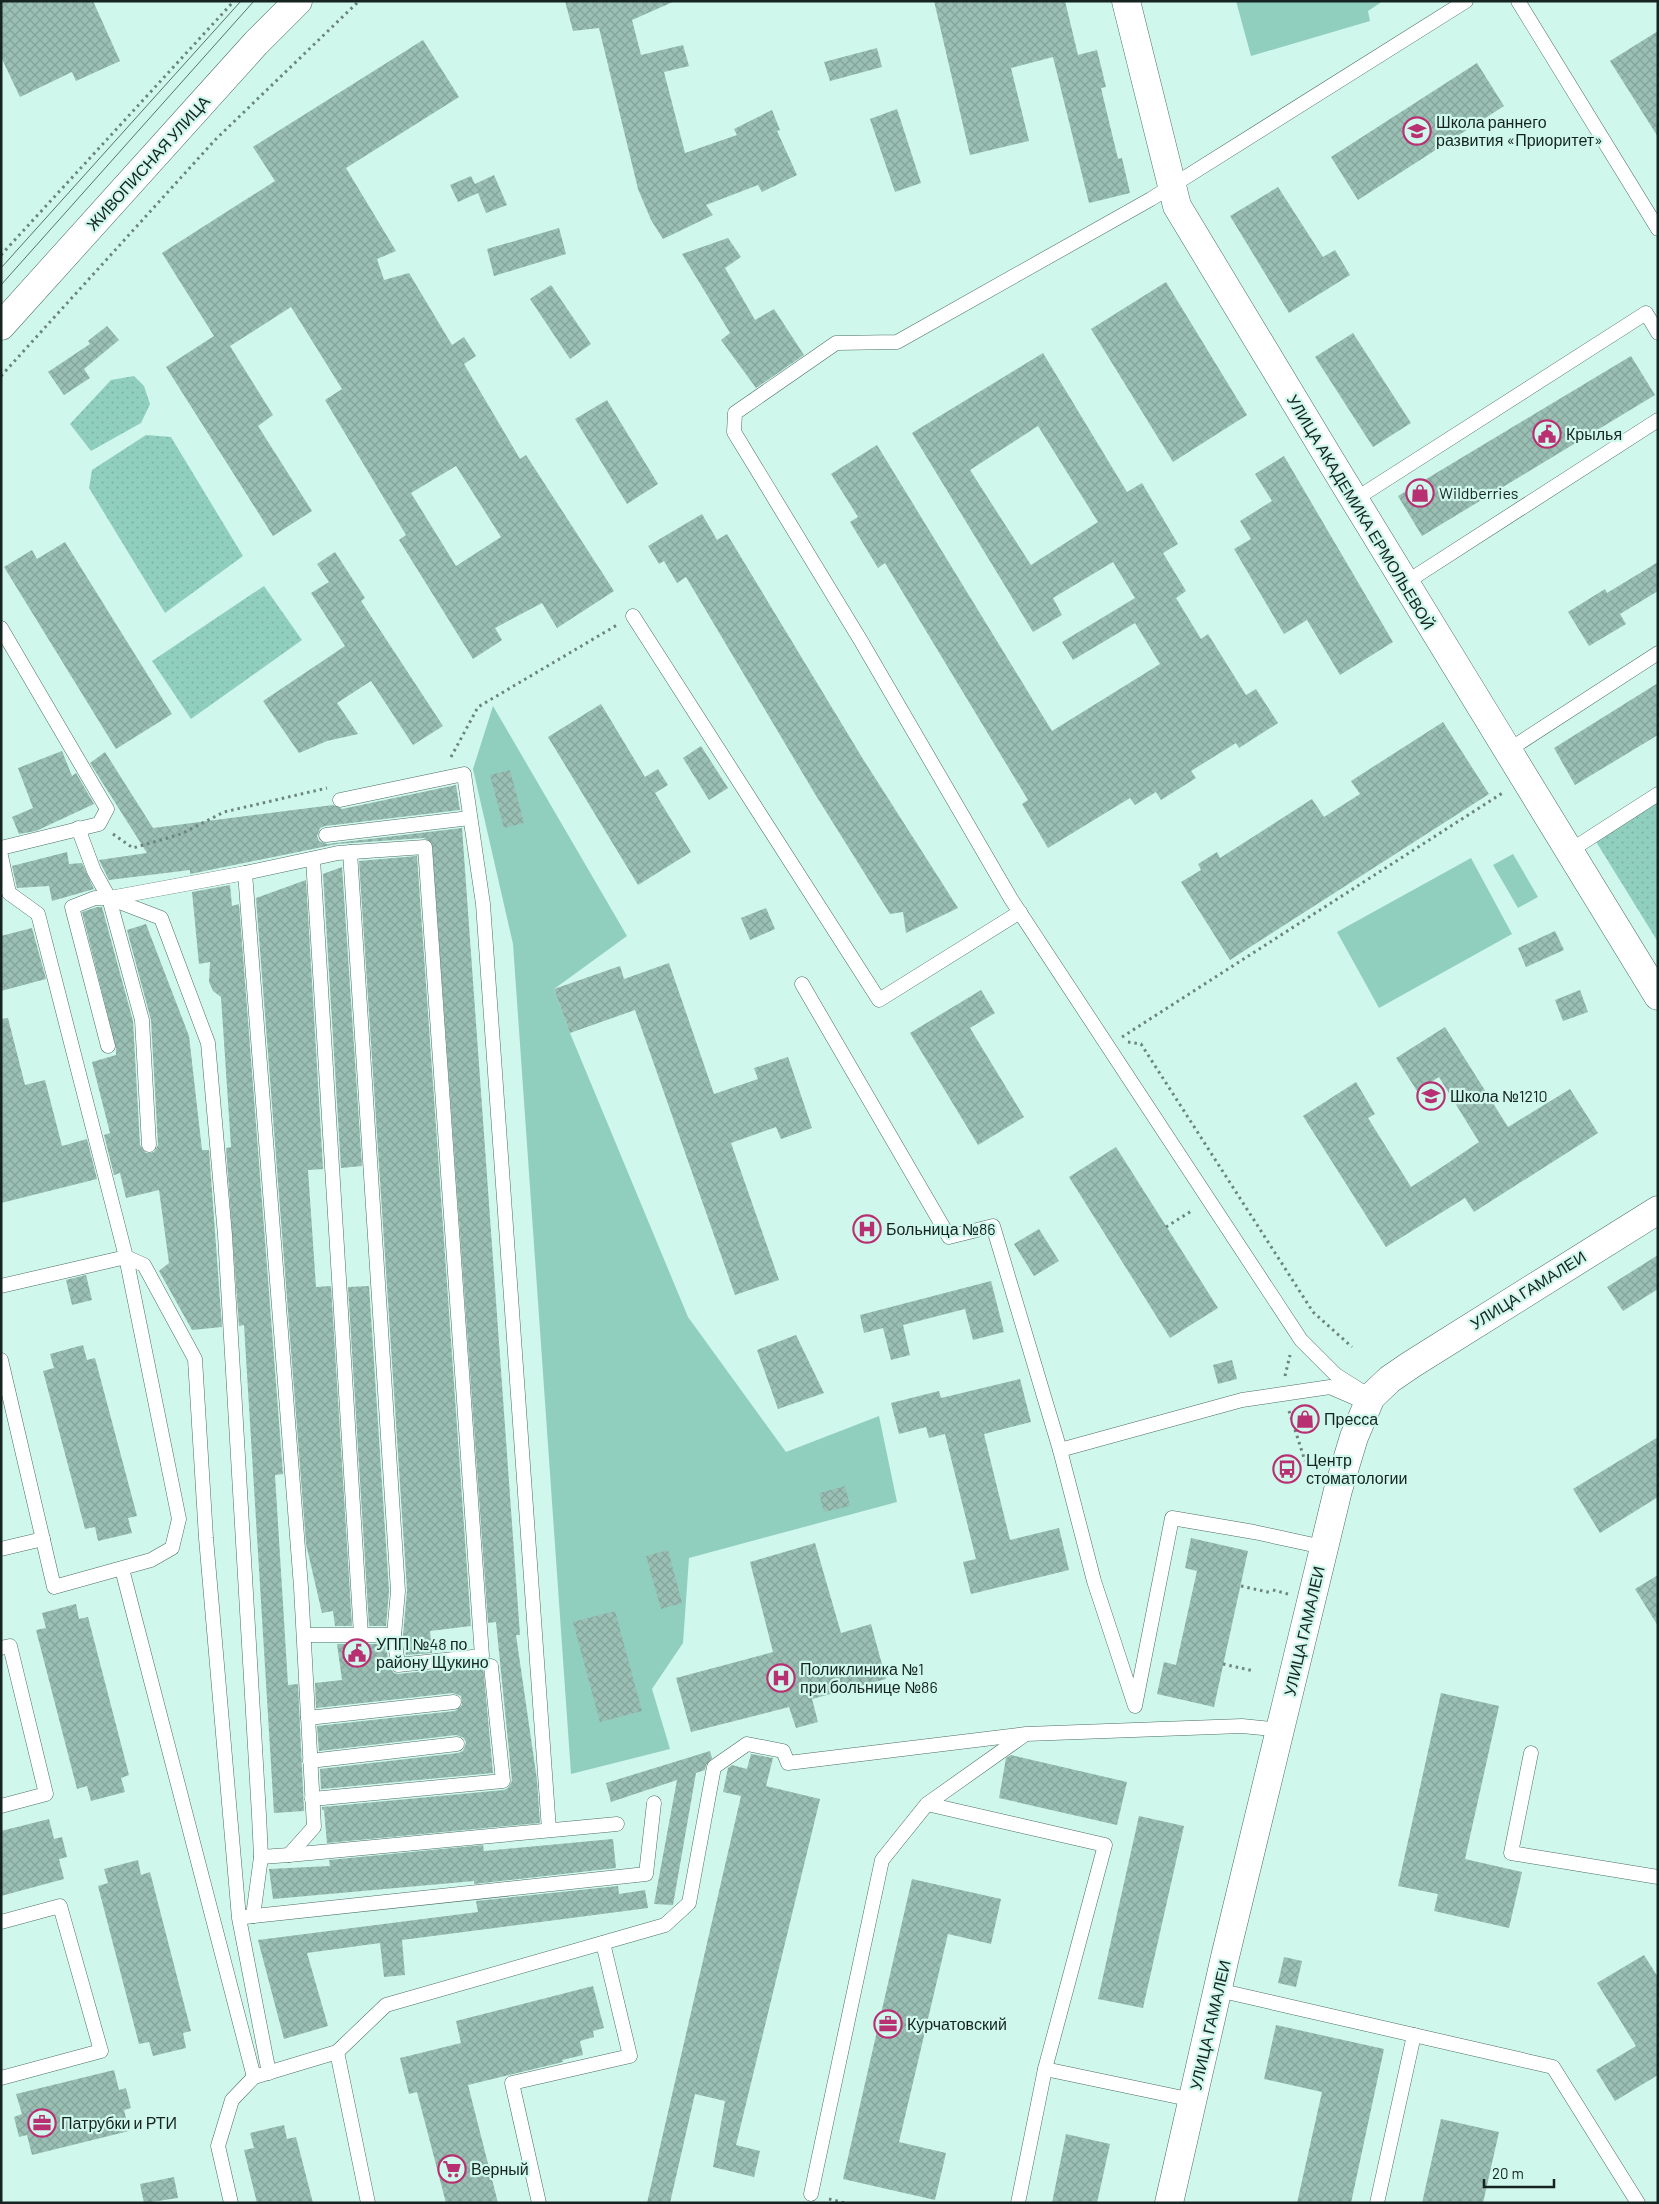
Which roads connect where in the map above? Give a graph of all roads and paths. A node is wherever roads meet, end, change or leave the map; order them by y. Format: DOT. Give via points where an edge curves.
graph roads {
  1 [pos="234,1"];
  2 [pos="298,1"];
  3 [pos="359,1"];
  4 [pos="1126,1"];
  5 [pos="1466,1"];
  6 [pos="1518,1"];
  7 [pos="1171,186"];
  8 [pos="1658,229"];
  9 [pos="1,254"];
  10 [pos="1,326"];
  11 [pos="1658,333"];
  12 [pos="1,376"];
  13 [pos="1658,420"];
  14 [pos="1354,500"];
  15 [pos="1405,583"];
  16 [pos="633,616"];
  17 [pos="1,628"];
  18 [pos="1658,653"];
  19 [pos="1507,751"];
  20 [pos="442,761"];
  21 [pos="1524,779"];
  22 [pos="328,788"];
  23 [pos="1658,794"];
  24 [pos="340,800"];
  25 [pos="470,818"];
  26 [pos="99,824"];
  27 [pos="78,828"];
  28 [pos="326,835"];
  29 [pos="1,848"];
  30 [pos="350,852"];
  31 [pos="1568,852"];
  32 [pos="1,856"];
  33 [pos="313,859"];
  34 [pos="245,873"];
  35 [pos="110,898"];
  36 [pos="1020,912"];
  37 [pos="802,984"];
  38 [pos="1658,996"];
  39 [pos="108,1046"];
  40 [pos="149,1145"];
  41 [pos="1198,1207"];
  42 [pos="1658,1210"];
  43 [pos="1166,1227"];
  44 [pos="126,1257"];
  45 [pos="1,1286"];
  46 [pos="1352,1347"];
  47 [pos="1,1360"];
  48 [pos="5,1395"];
  49 [pos="1369,1400"];
  50 [pos="1060,1450"];
  51 [pos="43,1539"];
  52 [pos="1323,1548"];
  53 [pos="1,1549"];
  54 [pos="122,1569"];
  55 [pos="1241,1586"];
  56 [pos="1272,1593"];
  57 [pos="304,1635"];
  58 [pos="360,1635"];
  59 [pos="394,1635"];
  60 [pos="1,1648"];
  61 [pos="1223,1664"];
  62 [pos="492,1666"];
  63 [pos="1254,1671"];
  64 [pos="454,1702"];
  65 [pos="308,1718"];
  66 [pos="1281,1730"];
  67 [pos="1026,1734"];
  68 [pos="457,1744"];
  69 [pos="1531,1753"];
  70 [pos="310,1760"];
  71 [pos="312,1799"];
  72 [pos="654,1803"];
  73 [pos="927,1804"];
  74 [pos="1,1806"];
  75 [pos="617,1824"];
  76 [pos="550,1830"];
  77 [pos="289,1855"];
  78 [pos="261,1857"];
  79 [pos="1658,1877"];
  80 [pos="253,1916"];
  81 [pos="239,1918"];
  82 [pos="1,1922"];
  83 [pos="602,1943"];
  84 [pos="1218,1990"];
  85 [pos="1414,2035"];
  86 [pos="337,2052"];
  87 [pos="1045,2069"];
  88 [pos="269,2073"];
  89 [pos="254,2077"];
  90 [pos="1,2078"];
  91 [pos="1193,2100"];
  92 [pos="811,2194"];
  93 [pos="231,2203"];
  94 [pos="368,2203"];
  95 [pos="539,2203"];
  96 [pos="1018,2203"];
  97 [pos="1169,2203"];
  98 [pos="1377,2203"];
  99 [pos="1638,2203"];
  1 -- 9 [label="path"];
  2 -- 10 [label="street, ЖИВОПИСНАЯ УЛИЦА" via="256,43"];
  3 -- 12 [label="path" via="215,140"];
  4 -- 7 [label="street, УЛИЦА АКАДЕМИКА ЕРМОЛЬЕВОЙ"];
  5 -- 7 [label="lane"];
  6 -- 8 [label="lane"];
  7 -- 14 [label="street, УЛИЦА АКАДЕМИКА ЕРМОЛЬЕВОЙ" via="1177,206 1193,236"];
  7 -- 36 [label="lane" via="897,342 836,343 735,413 734,432"];
  11 -- 14 [label="lane" via="1646,313"];
  13 -- 15 [label="lane"];
  14 -- 15 [label="street, УЛИЦА АКАДЕМИКА ЕРМОЛЬЕВОЙ"];
  15 -- 19 [label="street, УЛИЦА АКАДЕМИКА ЕРМОЛЬЕВОЙ"];
  16 -- 20 [label="path" via="478,707 451,758"];
  16 -- 36 [label="lane" via="879,1000"];
  17 -- 26 [label="lane" via="107,809"];
  18 -- 19 [label="lane"];
  19 -- 21 [label="street, УЛИЦА АКАДЕМИКА ЕРМОЛЬЕВОЙ"];
  21 -- 31 [label="street, УЛИЦА АКАДЕМИКА ЕРМОЛЬЕВОЙ"];
  21 -- 46 [label="path" via="1117,1040 1141,1044 1313,1312"];
  22 -- 26 [label="path" via="224,812 181,834 133,848"];
  23 -- 31 [label="lane"];
  24 -- 25 [label="lane" via="464,774"];
  25 -- 28 [label="lane"];
  25 -- 76 [label="lane" via="483,904"];
  26 -- 27 [label="lane"];
  27 -- 29 [label="lane"];
  27 -- 35 [label="lane" via="94,871"];
  30 -- 33 [label="lane"];
  30 -- 59 [label="lane" via="398,1591"];
  30 -- 59 [label="lane" via="425,847 482,1656 398,1665"];
  31 -- 38 [label="street, УЛИЦА АКАДЕМИКА ЕРМОЛЬЕВОЙ"];
  32 -- 44 [label="lane" via="9,893 38,914"];
  33 -- 34 [label="lane"];
  33 -- 58 [label="lane"];
  34 -- 35 [label="lane"];
  34 -- 57 [label="lane"];
  35 -- 39 [label="lane" via="95,898 72,907"];
  35 -- 40 [label="lane" via="142,1020"];
  35 -- 78 [label="lane" via="161,918 208,1043 225,1235"];
  36 -- 49 [label="lane" via="1301,1340 1336,1375"];
  37 -- 50 [label="lane" via="949,1237 993,1226"];
  41 -- 43 [label="path"];
  42 -- 49 [label="street, УЛИЦА ГАМАЛЕИ" via="1412,1364 1390,1379"];
  44 -- 45 [label="lane"];
  44 -- 54 [label="lane" via="179,1519 172,1548 151,1560"];
  44 -- 81 [label="lane" via="144,1265 195,1359 206,1538"];
  47 -- 48 [label="lane"];
  48 -- 51 [label="lane"];
  49 -- 50 [label="lane" via="1330,1387 1242,1400"];
  49 -- 52 [label="street, УЛИЦА ГАМАЛЕИ" via="1351,1446"];
  50 -- 52 [label="lane" via="1094,1582 1135,1706 1172,1518"];
  51 -- 53 [label="lane"];
  51 -- 54 [label="lane" via="54,1587"];
  52 -- 66 [label="street, УЛИЦА ГАМАЛЕИ"];
  54 -- 89 [label="lane"];
  55 -- 56 [label="path"];
  57 -- 58 [label="lane"];
  57 -- 65 [label="lane"];
  58 -- 59 [label="lane"];
  60 -- 74 [label="lane" via="10,1646 46,1794"];
  61 -- 63 [label="path"];
  62 -- 71 [label="lane" via="503,1781"];
  64 -- 65 [label="lane"];
  65 -- 70 [label="lane"];
  66 -- 67 [label="lane" via="1242,1726"];
  66 -- 84 [label="street, УЛИЦА ГАМАЛЕИ"];
  67 -- 73 [label="lane"];
  67 -- 83 [label="lane" via="788,1763 783,1750 746,1744 714,1767 688,1904 665,1925"];
  68 -- 70 [label="lane"];
  69 -- 79 [label="lane" via="1511,1854"];
  70 -- 71 [label="lane"];
  71 -- 77 [label="lane" via="314,1827"];
  72 -- 80 [label="lane" via="646,1874"];
  73 -- 87 [label="lane" via="1105,1845"];
  73 -- 92 [label="lane" via="882,1860"];
  75 -- 76 [label="lane"];
  76 -- 77 [label="lane"];
  77 -- 78 [label="lane"];
  78 -- 80 [label="lane"];
  80 -- 81 [label="lane"];
  81 -- 88 [label="lane"];
  82 -- 90 [label="lane" via="60,1906 101,2051"];
  83 -- 86 [label="lane" via="386,2005"];
  83 -- 95 [label="lane" via="630,2056 512,2083"];
  84 -- 85 [label="lane"];
  84 -- 91 [label="street, УЛИЦА ГАМАЛЕИ"];
  85 -- 98 [label="lane"];
  85 -- 99 [label="lane" via="1552,2067"];
  86 -- 88 [label="lane"];
  86 -- 94 [label="lane"];
  87 -- 91 [label="lane"];
  87 -- 96 [label="lane"];
  88 -- 89 [label="lane"];
  89 -- 93 [label="lane" via="232,2100 218,2146"];
  91 -- 97 [label="street, УЛИЦА ГАМАЛЕИ"];
}
